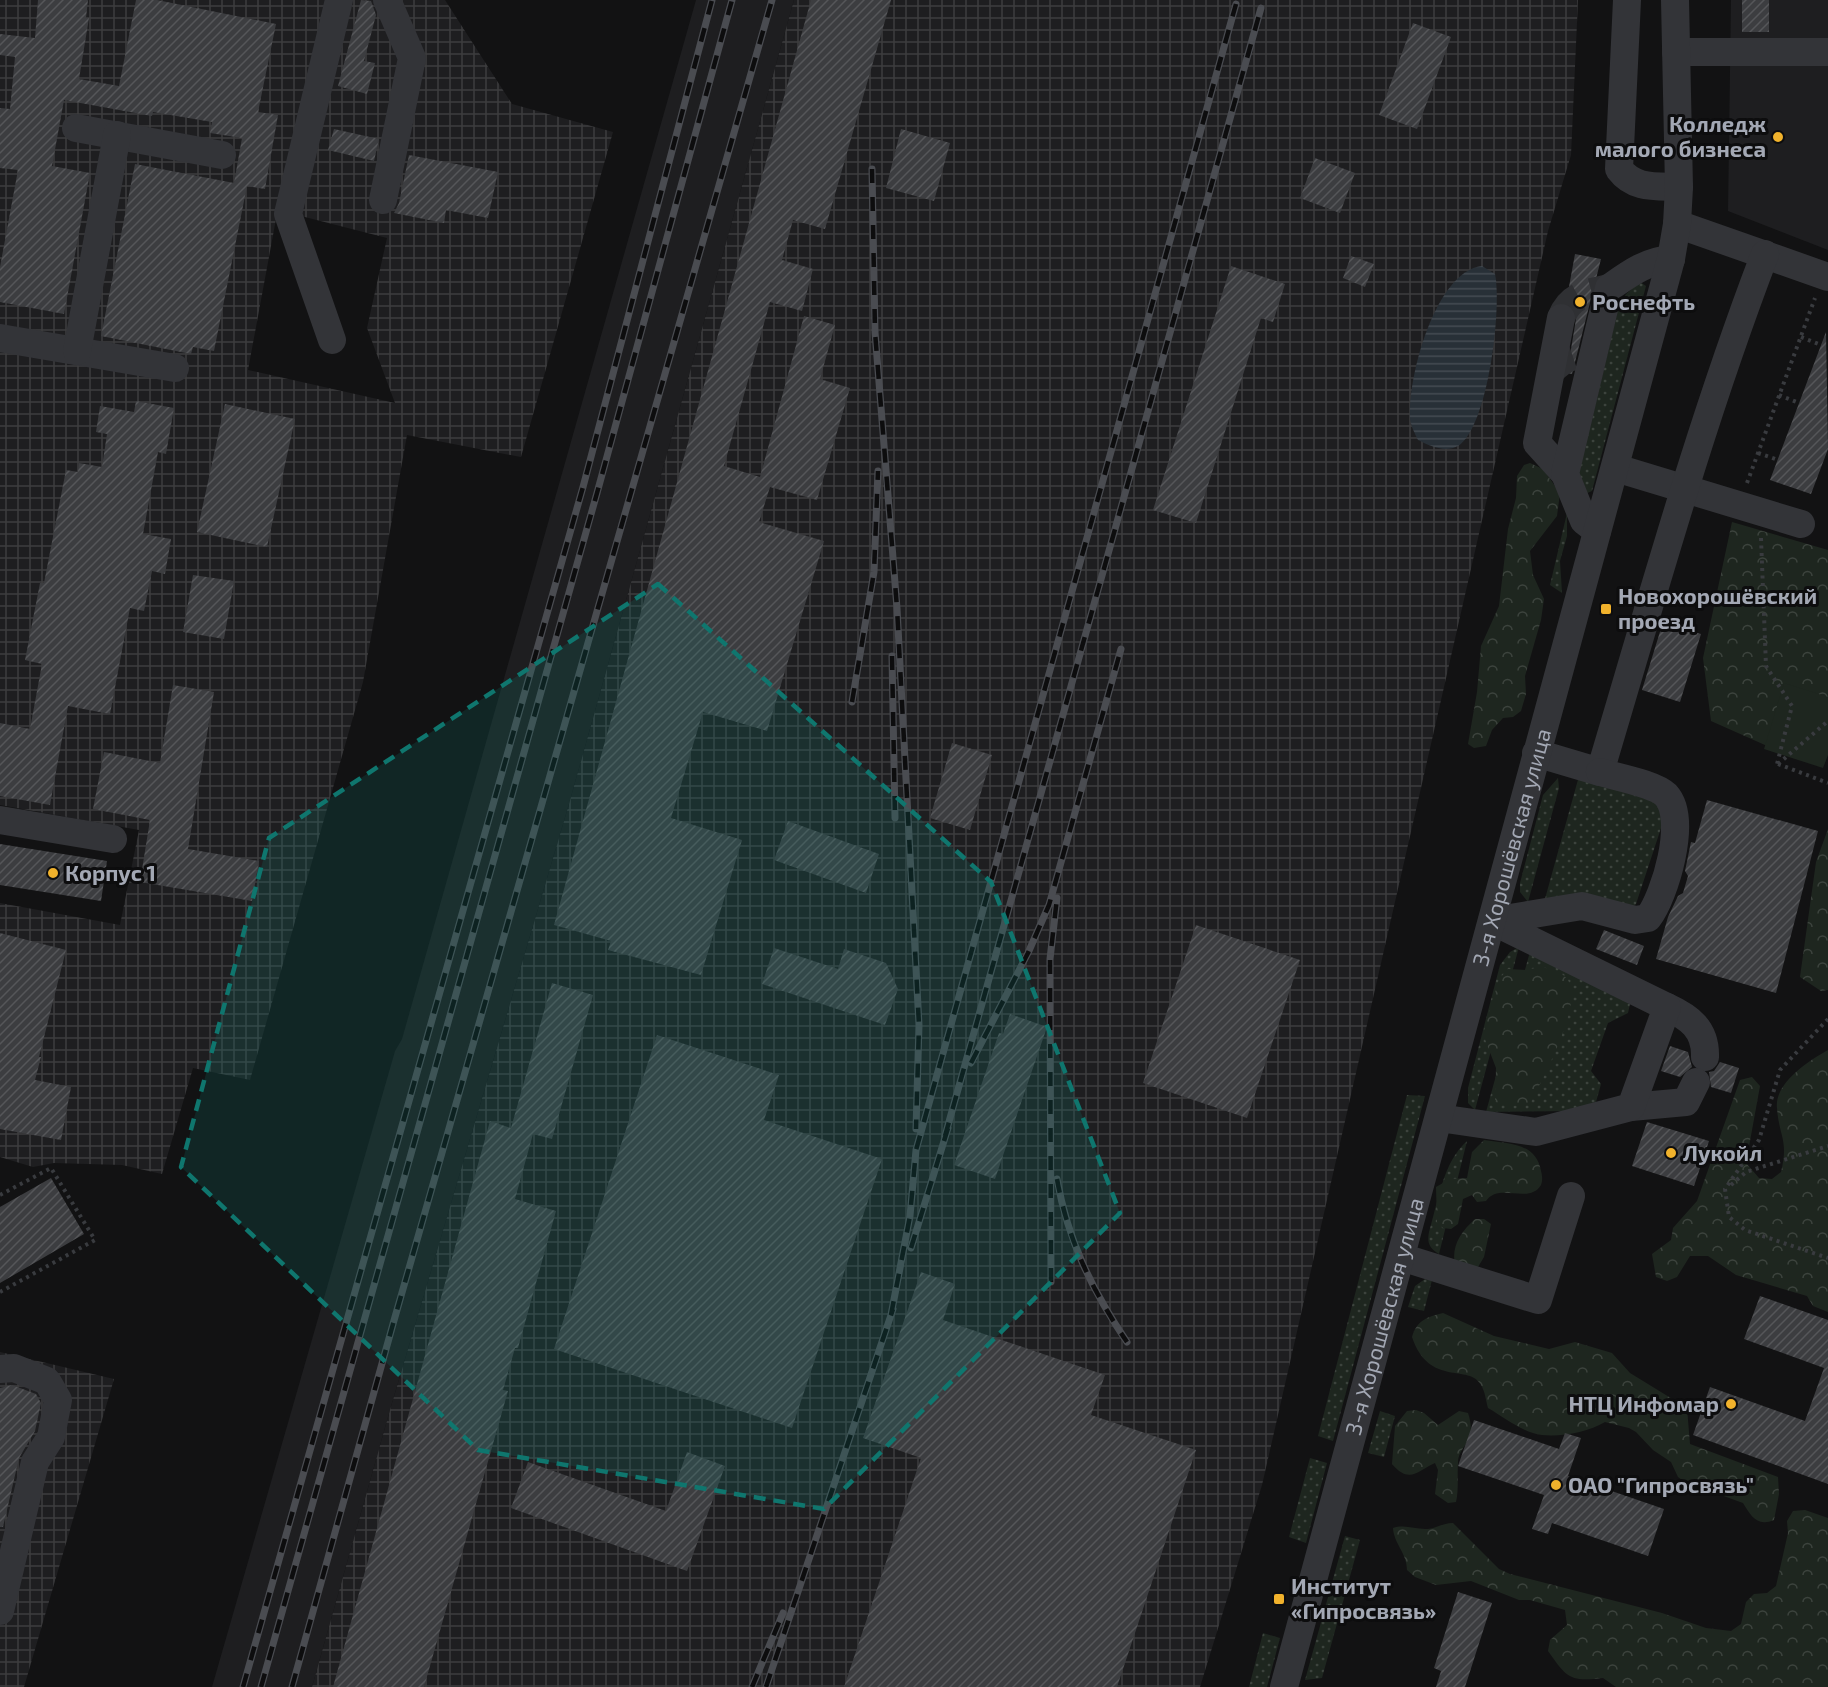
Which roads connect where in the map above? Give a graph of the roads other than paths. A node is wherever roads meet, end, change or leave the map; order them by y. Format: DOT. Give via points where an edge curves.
graph roads {
  1 [pos="339,0"];
  2 [pos="387,0"];
  3 [pos="1627,0"];
  4 [pos="1675,0"];
  5 [pos="1676,52"];
  6 [pos="1828,52"];
  7 [pos="76,128"];
  8 [pos="117,135"];
  9 [pos="222,155"];
  10 [pos="1679,187"];
  11 [pos="383,200"];
  12 [pos="1677,224"];
  13 [pos="1765,254"];
  14 [pos="1671,259"];
  15 [pos="1826,276"];
  16 [pos="1561,318"];
  17 [pos="0,338"];
  18 [pos="332,340"];
  19 [pos="77,351"];
  20 [pos="175,368"];
  21 [pos="1616,468"];
  22 [pos="1565,474"];
  23 [pos="1683,488"];
  24 [pos="1801,524"];
  25 [pos="1597,531"];
  26 [pos="1536,753"];
  27 [pos="1600,772"];
  28 [pos="0,820"];
  29 [pos="113,839"];
  30 [pos="1492,921"];
  31 [pos="1667,1007"];
  32 [pos="1631,1107"];
  33 [pos="1439,1118"];
  34 [pos="1571,1196"];
  35 [pos="1401,1257"];
  36 [pos="0,1369"];
  37 [pos="0,1611"];
  38 [pos="1284,1687"];
  1 -- 18 [label="street" via="288,214"];
  2 -- 11 [label="street" via="412,58"];
  3 -- 10 [label="street" via="1619,169 1627,180 1640,185"];
  4 -- 5 [label="street, 3-я Хорошёвская улица"];
  5 -- 6 [label="street"];
  5 -- 10 [label="street, 3-я Хорошёвская улица"];
  7 -- 8 [label="street"];
  8 -- 9 [label="street"];
  8 -- 19 [label="street"];
  10 -- 12 [label="street, 3-я Хорошёвская улица"];
  12 -- 13 [label="street"];
  12 -- 14 [label="street, 3-я Хорошёвская улица"];
  13 -- 15 [label="street"];
  13 -- 23 [label="street"];
  14 -- 21 [label="street, 3-я Хорошёвская улица"];
  14 -- 22 [label="street" via="1641,267 1609,288"];
  16 -- 22 [label="street" via="1537,443"];
  17 -- 19 [label="street"];
  19 -- 20 [label="street"];
  21 -- 23 [label="street"];
  21 -- 25 [label="street, 3-я Хорошёвская улица"];
  22 -- 25 [label="street" via="1584,521"];
  23 -- 24 [label="street"];
  23 -- 27 [label="street"];
  25 -- 26 [label="street, 3-я Хорошёвская улица"];
  26 -- 27 [label="street"];
  26 -- 30 [label="street, 3-я Хорошёвская улица"];
  27 -- 30 [label="street" via="1654,789 1666,795 1671,806 1675,845 1656,909 1648,918 1635,920 1582,906"];
  28 -- 29 [label="street"];
  30 -- 31 [label="street"];
  30 -- 33 [label="street, 3-я Хорошёвская улица"];
  31 -- 32 [label="street"];
  31 -- 32 [label="street" via="1692,1018 1699,1028 1700,1069 1686,1102"];
  32 -- 33 [label="street" via="1536,1132"];
  33 -- 35 [label="street, 3-я Хорошёвская улица"];
  34 -- 35 [label="street" via="1538,1300"];
  35 -- 38 [label="street, 3-я Хорошёвская улица"];
  36 -- 37 [label="street" via="14,1368 47,1381 58,1400 51,1437 35,1462"];
}
